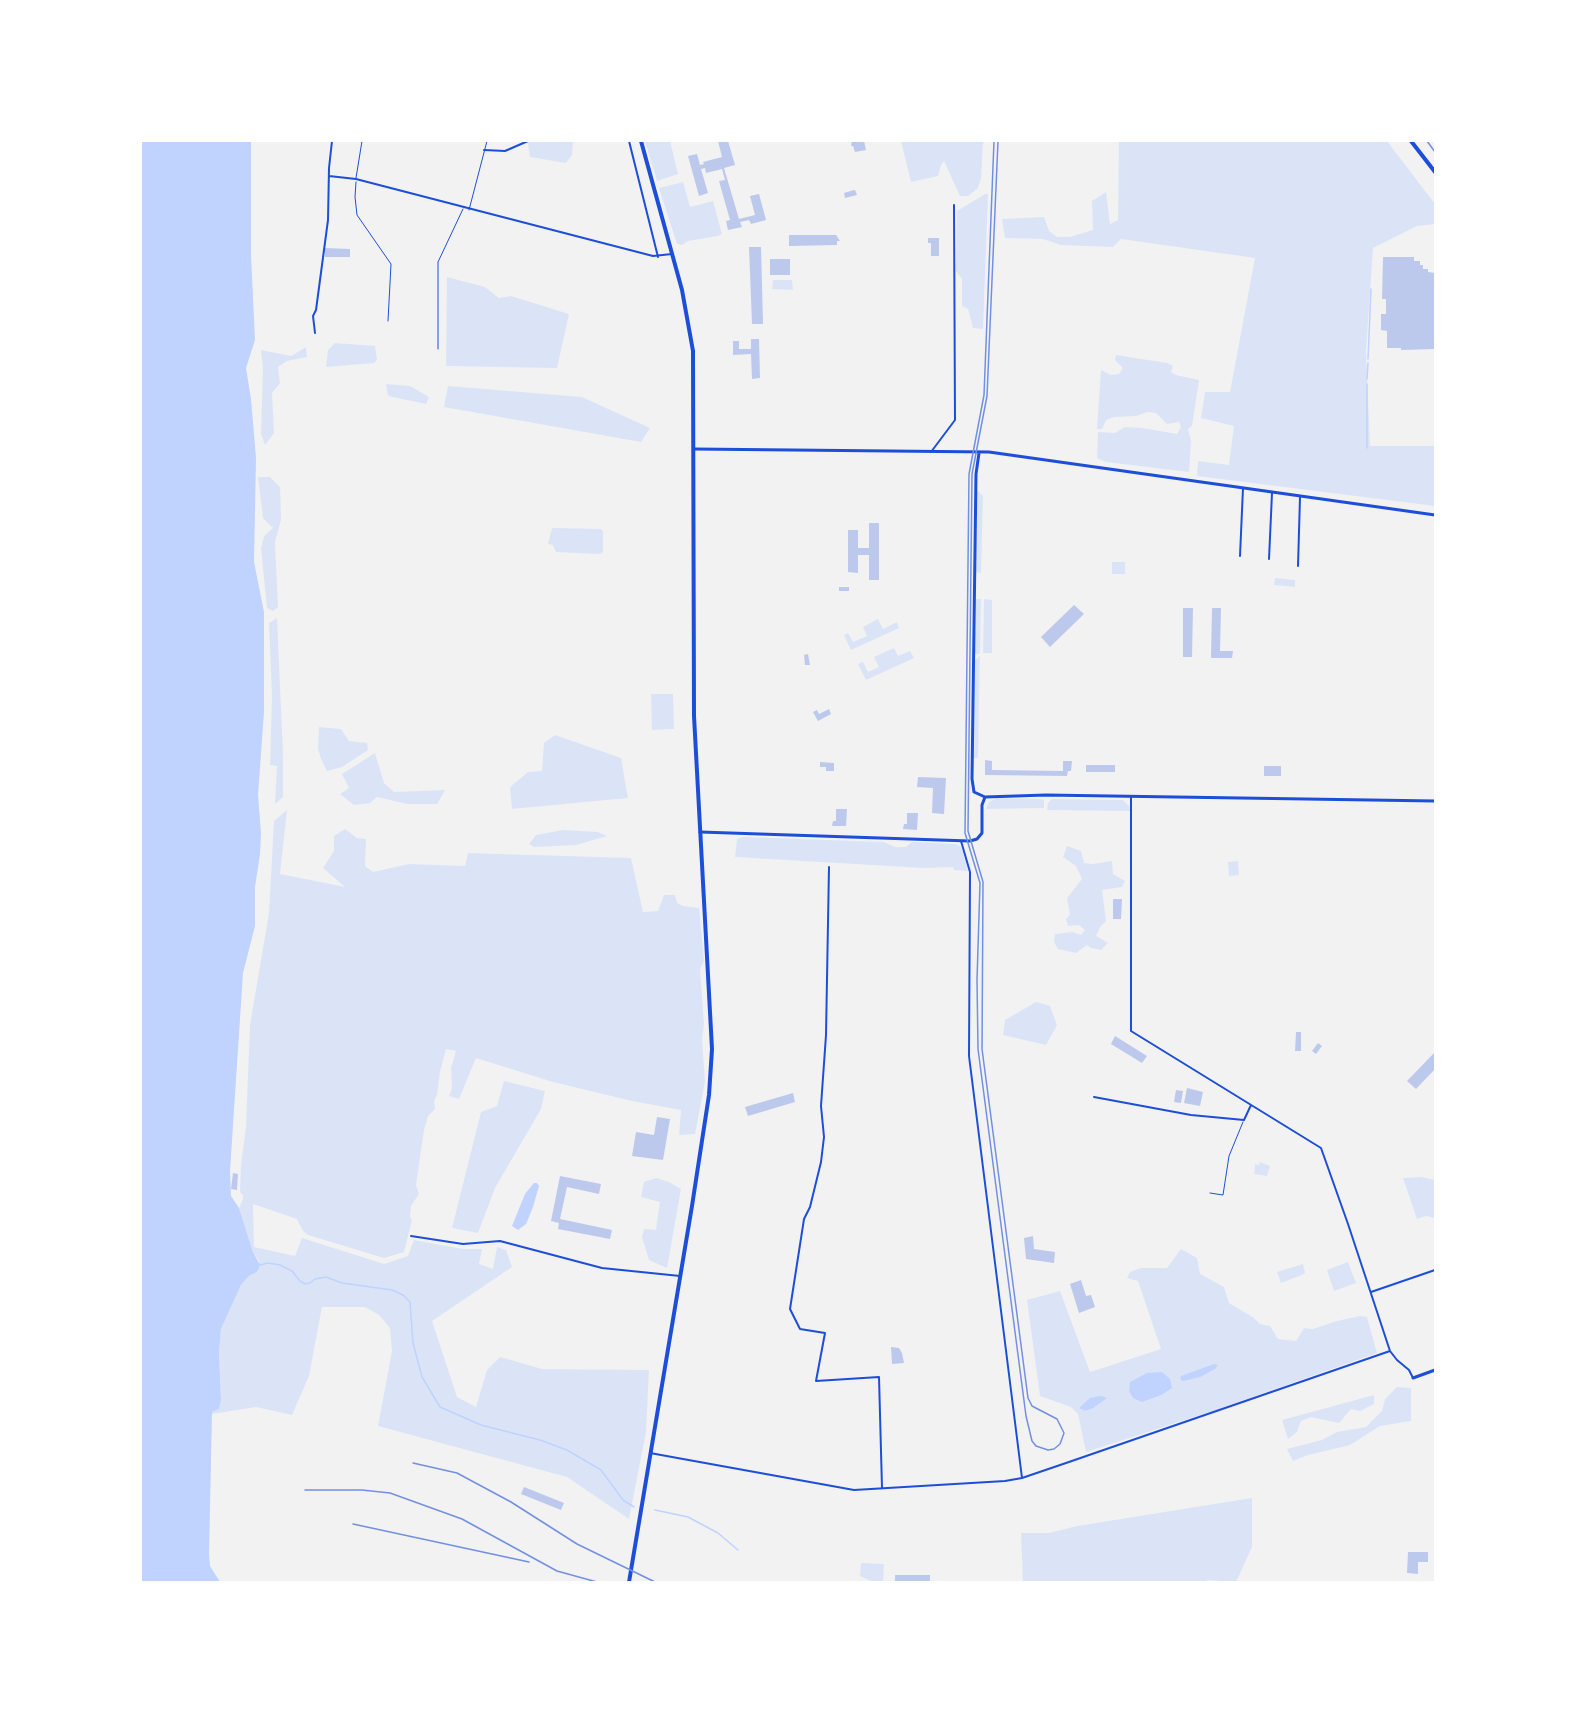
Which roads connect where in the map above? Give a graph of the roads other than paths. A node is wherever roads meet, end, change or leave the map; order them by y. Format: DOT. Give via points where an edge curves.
graph roads {
  1 [pos="332,141"];
  2 [pos="362,141"];
  3 [pos="487,141"];
  4 [pos="528,141"];
  5 [pos="629,141"];
  6 [pos="641,141"];
  7 [pos="1411,141"];
  8 [pos="484,150"];
  9 [pos="1435,172"];
  10 [pos="329,176"];
  11 [pos="356,179"];
  12 [pos="954,206"];
  13 [pos="464,207"];
  14 [pos="469,210"];
  15 [pos="673,254"];
  16 [pos="658,257"];
  17 [pos="388,321"];
  18 [pos="315,333"];
  19 [pos="438,349"];
  20 [pos="694,450"];
  21 [pos="931,452"];
  22 [pos="980,452"];
  23 [pos="1244,488"];
  24 [pos="1272,492"];
  25 [pos="1300,496"];
  26 [pos="1435,515"];
  27 [pos="1240,556"];
  28 [pos="1269,559"];
  29 [pos="1298,566"];
  30 [pos="985,797"];
  31 [pos="1131,797"];
  32 [pos="1435,801"];
  33 [pos="700,832"];
  34 [pos="961,841"];
  35 [pos="829,867"];
  36 [pos="1094,1097"];
  37 [pos="1251,1105"];
  38 [pos="1244,1120"];
  39 [pos="1210,1193"];
  40 [pos="411,1236"];
  41 [pos="1435,1270"];
  42 [pos="680,1276"];
  43 [pos="1371,1292"];
  44 [pos="1390,1351"];
  45 [pos="1435,1370"];
  46 [pos="1413,1378"];
  47 [pos="650,1453"];
  48 [pos="1022,1478"];
  49 [pos="882,1488"];
  50 [pos="629,1582"];
  1 -- 10 [label="street"];
  2 -- 11 [label="lane"];
  3 -- 8 [label="lane"];
  4 -- 8 [label="street" via="505,151"];
  5 -- 16 [label="street"];
  6 -- 15 [label="main road"];
  7 -- 9 [label="main road"];
  8 -- 14 [label="lane"];
  10 -- 11 [label="street"];
  10 -- 18 [label="street" via="328,220 313,316"];
  11 -- 13 [label="street"];
  11 -- 17 [label="lane" via="357,215 391,264"];
  12 -- 21 [label="street" via="954,420"];
  13 -- 14 [label="street"];
  13 -- 19 [label="lane" via="438,262"];
  14 -- 16 [label="street"];
  15 -- 16 [label="street"];
  15 -- 20 [label="main road" via="693,351"];
  20 -- 21 [label="street"];
  20 -- 33 [label="main road" via="694,716"];
  21 -- 22 [label="street"];
  22 -- 23 [label="street"];
  22 -- 30 [label="street" via="976,484 972,779 974,792"];
  23 -- 24 [label="street"];
  23 -- 27 [label="street"];
  24 -- 25 [label="street"];
  24 -- 28 [label="street"];
  25 -- 26 [label="street"];
  25 -- 29 [label="street"];
  30 -- 31 [label="street"];
  30 -- 34 [label="street" via="982,833 974,840"];
  31 -- 32 [label="street"];
  31 -- 37 [label="street" via="1131,1031"];
  33 -- 34 [label="street"];
  33 -- 42 [label="main road" via="712,1049 709,1095"];
  34 -- 48 [label="street" via="970,873 969,1056"];
  35 -- 49 [label="street" via="821,1096 824,1137 804,1220 790,1309 800,1329 825,1333 816,1381 879,1377"];
  36 -- 38 [label="street" via="1191,1115"];
  37 -- 38 [label="street"];
  37 -- 43 [label="street" via="1320,1148"];
  38 -- 39 [label="lane" via="1229,1156 1223,1196"];
  40 -- 42 [label="street" via="463,1244 500,1241 602,1268"];
  41 -- 43 [label="street"];
  42 -- 47 [label="main road"];
  43 -- 44 [label="street"];
  44 -- 46 [label="street"];
  44 -- 48 [label="street"];
  45 -- 46 [label="street"];
  47 -- 49 [label="street" via="854,1490"];
  47 -- 50 [label="main road"];
  48 -- 49 [label="street"];
}
